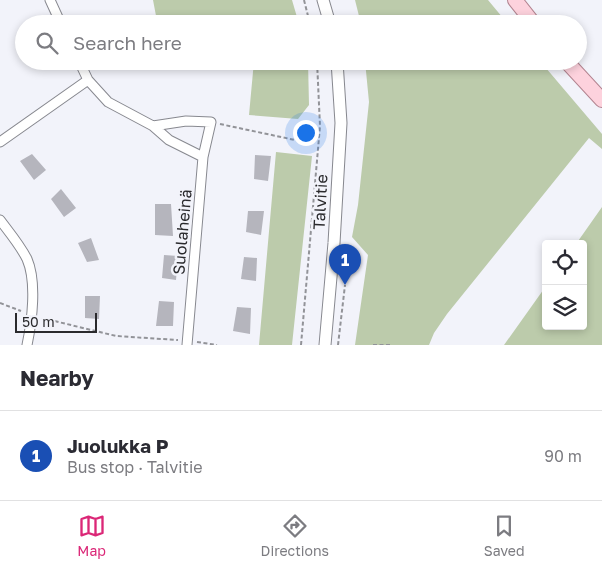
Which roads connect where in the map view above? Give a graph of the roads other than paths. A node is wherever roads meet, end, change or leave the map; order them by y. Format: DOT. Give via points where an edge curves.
graph roads {
  1 [pos="50,0"];
  2 [pos="323,0"];
  3 [pos="515,0"];
  4 [pos="57,15"];
  5 [pos="327,15"];
  6 [pos="527,15"];
  7 [pos="83,70"];
  8 [pos="338,70"];
  9 [pos="574,70"];
  10 [pos="88,80"];
  11 [pos="602,100"];
  12 [pos="153,126"];
  13 [pos="0,142"];
  14 [pos="203,157"];
  15 [pos="0,220"];
  16 [pos="187,343"];
  17 [pos="28,345"];
  18 [pos="325,345"];
  1 -- 4 [label="street"];
  2 -- 5 [label="street"];
  3 -- 6 [label="main road"];
  7 -- 10 [label="street"];
  8 -- 18 [label="street, Talvitie" via="342,123"];
  9 -- 11 [label="main road"];
  10 -- 12 [label="street" via="108,102"];
  10 -- 13 [label="street"];
  12 -- 14 [label="street" via="169,140"];
  12 -- 14 [label="street, Suolaheinä" via="186,121 211,122"];
  14 -- 16 [label="street, Suolaheinä"];
  15 -- 17 [label="street" via="28,260 32,315"];
}
